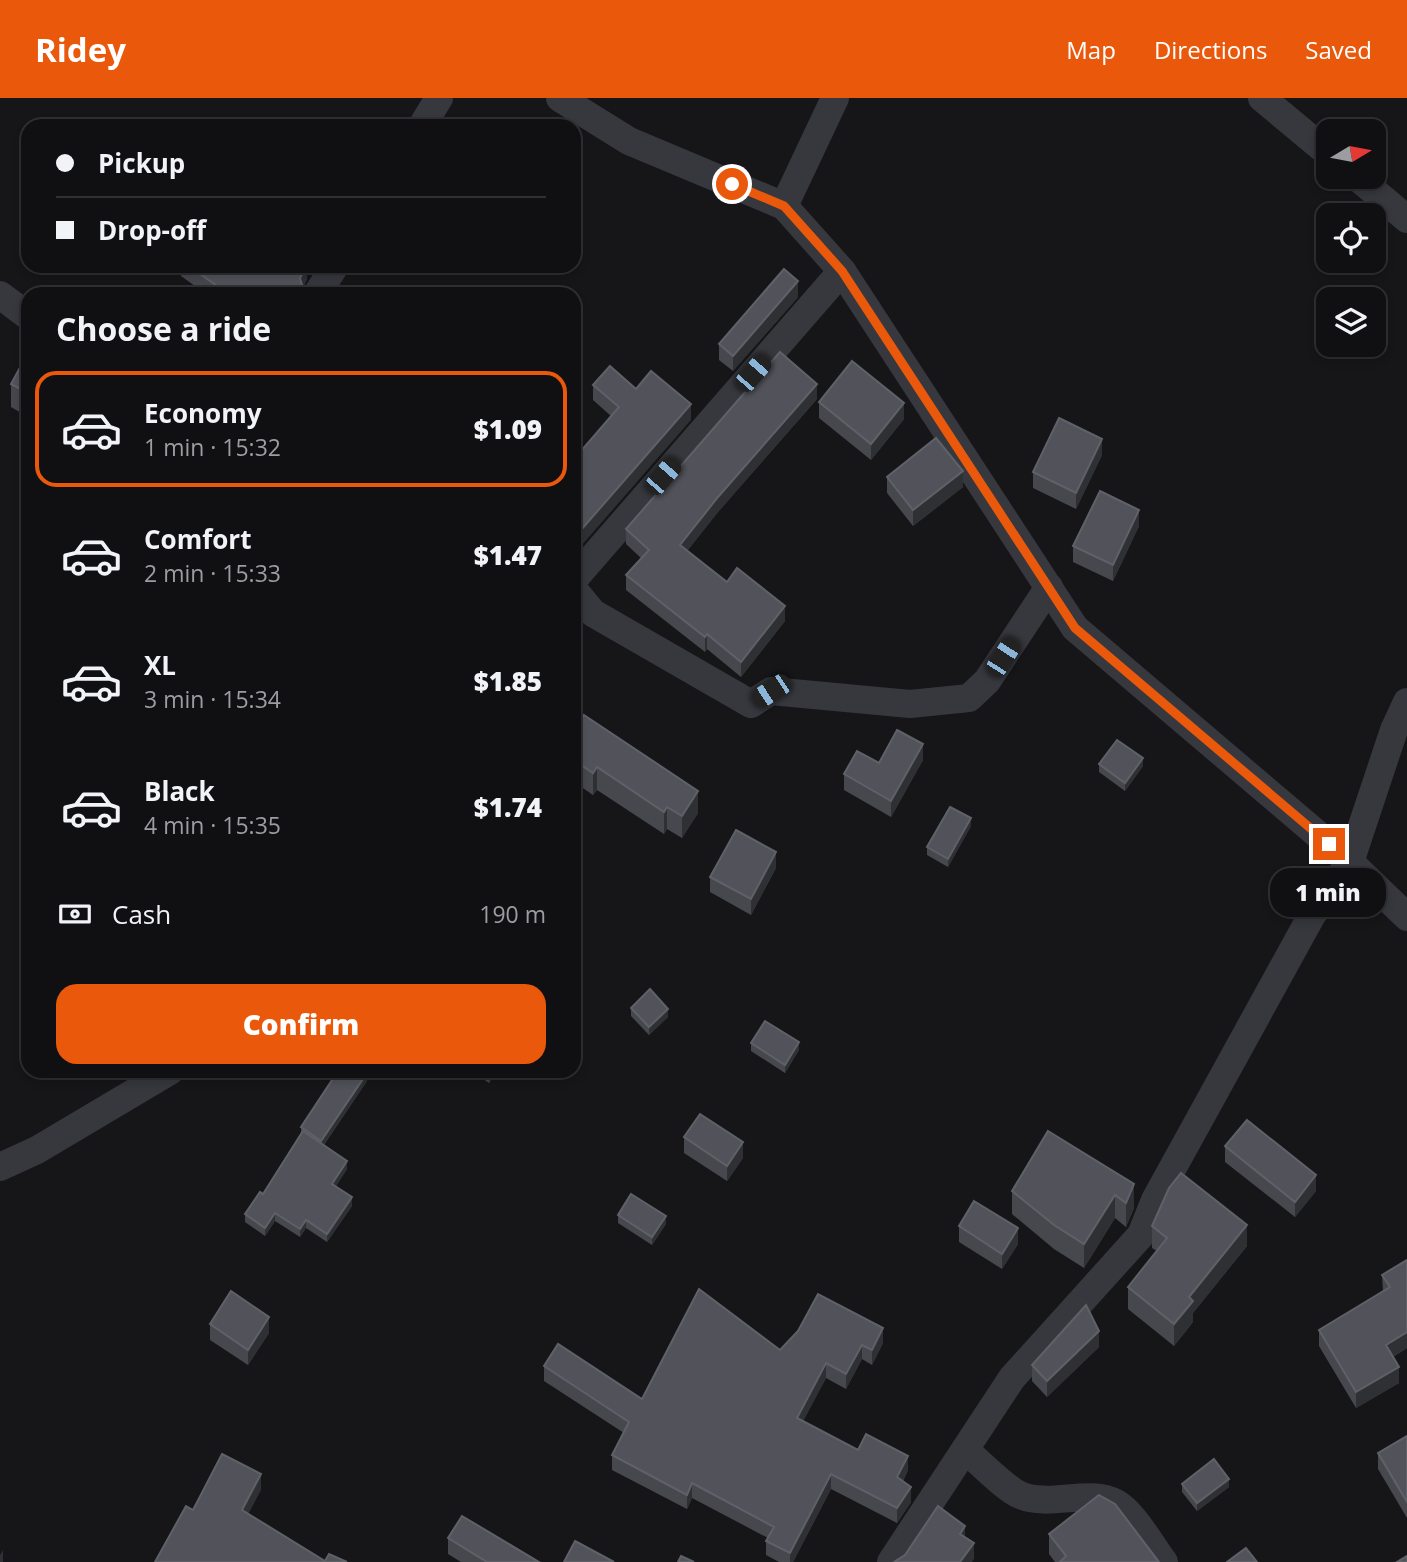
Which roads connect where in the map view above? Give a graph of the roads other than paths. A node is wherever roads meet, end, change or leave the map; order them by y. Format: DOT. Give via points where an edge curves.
graph roads {
  1 [pos="439,98"];
  2 [pos="560,98"];
  3 [pos="835,98"];
  4 [pos="1262,98"];
  5 [pos="426,119"];
  6 [pos="1316,143"];
  7 [pos="1371,189"];
  8 [pos="784,206"];
  9 [pos="1407,219"];
  10 [pos="842,271"];
  11 [pos="0,295"];
  12 [pos="21,311"];
  13 [pos="581,571"];
  14 [pos="1049,587"];
  15 [pos="581,598"];
  16 [pos="1407,702"];
  17 [pos="1350,862"];
  18 [pos="1406,915"];
  19 [pos="158,1078"];
  20 [pos="0,1167"];
  21 [pos="965,1450"];
  22 [pos="891,1562"];
  23 [pos="1164,1562"];
  1 -- 5 [label="street"];
  2 -- 8 [label="street" via="629,141"];
  3 -- 8 [label="street"];
  4 -- 6 [label="street"];
  7 -- 9 [label="street"];
  8 -- 10 [label="street"];
  10 -- 13 [label="street"];
  10 -- 14 [label="street"];
  11 -- 12 [label="street"];
  14 -- 15 [label="street" via="988,681 969,698 909,704 771,691 751,704 593,613"];
  14 -- 17 [label="street" via="1075,628"];
  16 -- 17 [label="street"];
  17 -- 18 [label="street"];
  17 -- 21 [label="street" via="1312,915 1155,1200 1141,1235 1012,1378"];
  19 -- 20 [label="street"];
  21 -- 22 [label="street"];
  21 -- 23 [label="street" via="1017,1494 1118,1503"];
}
